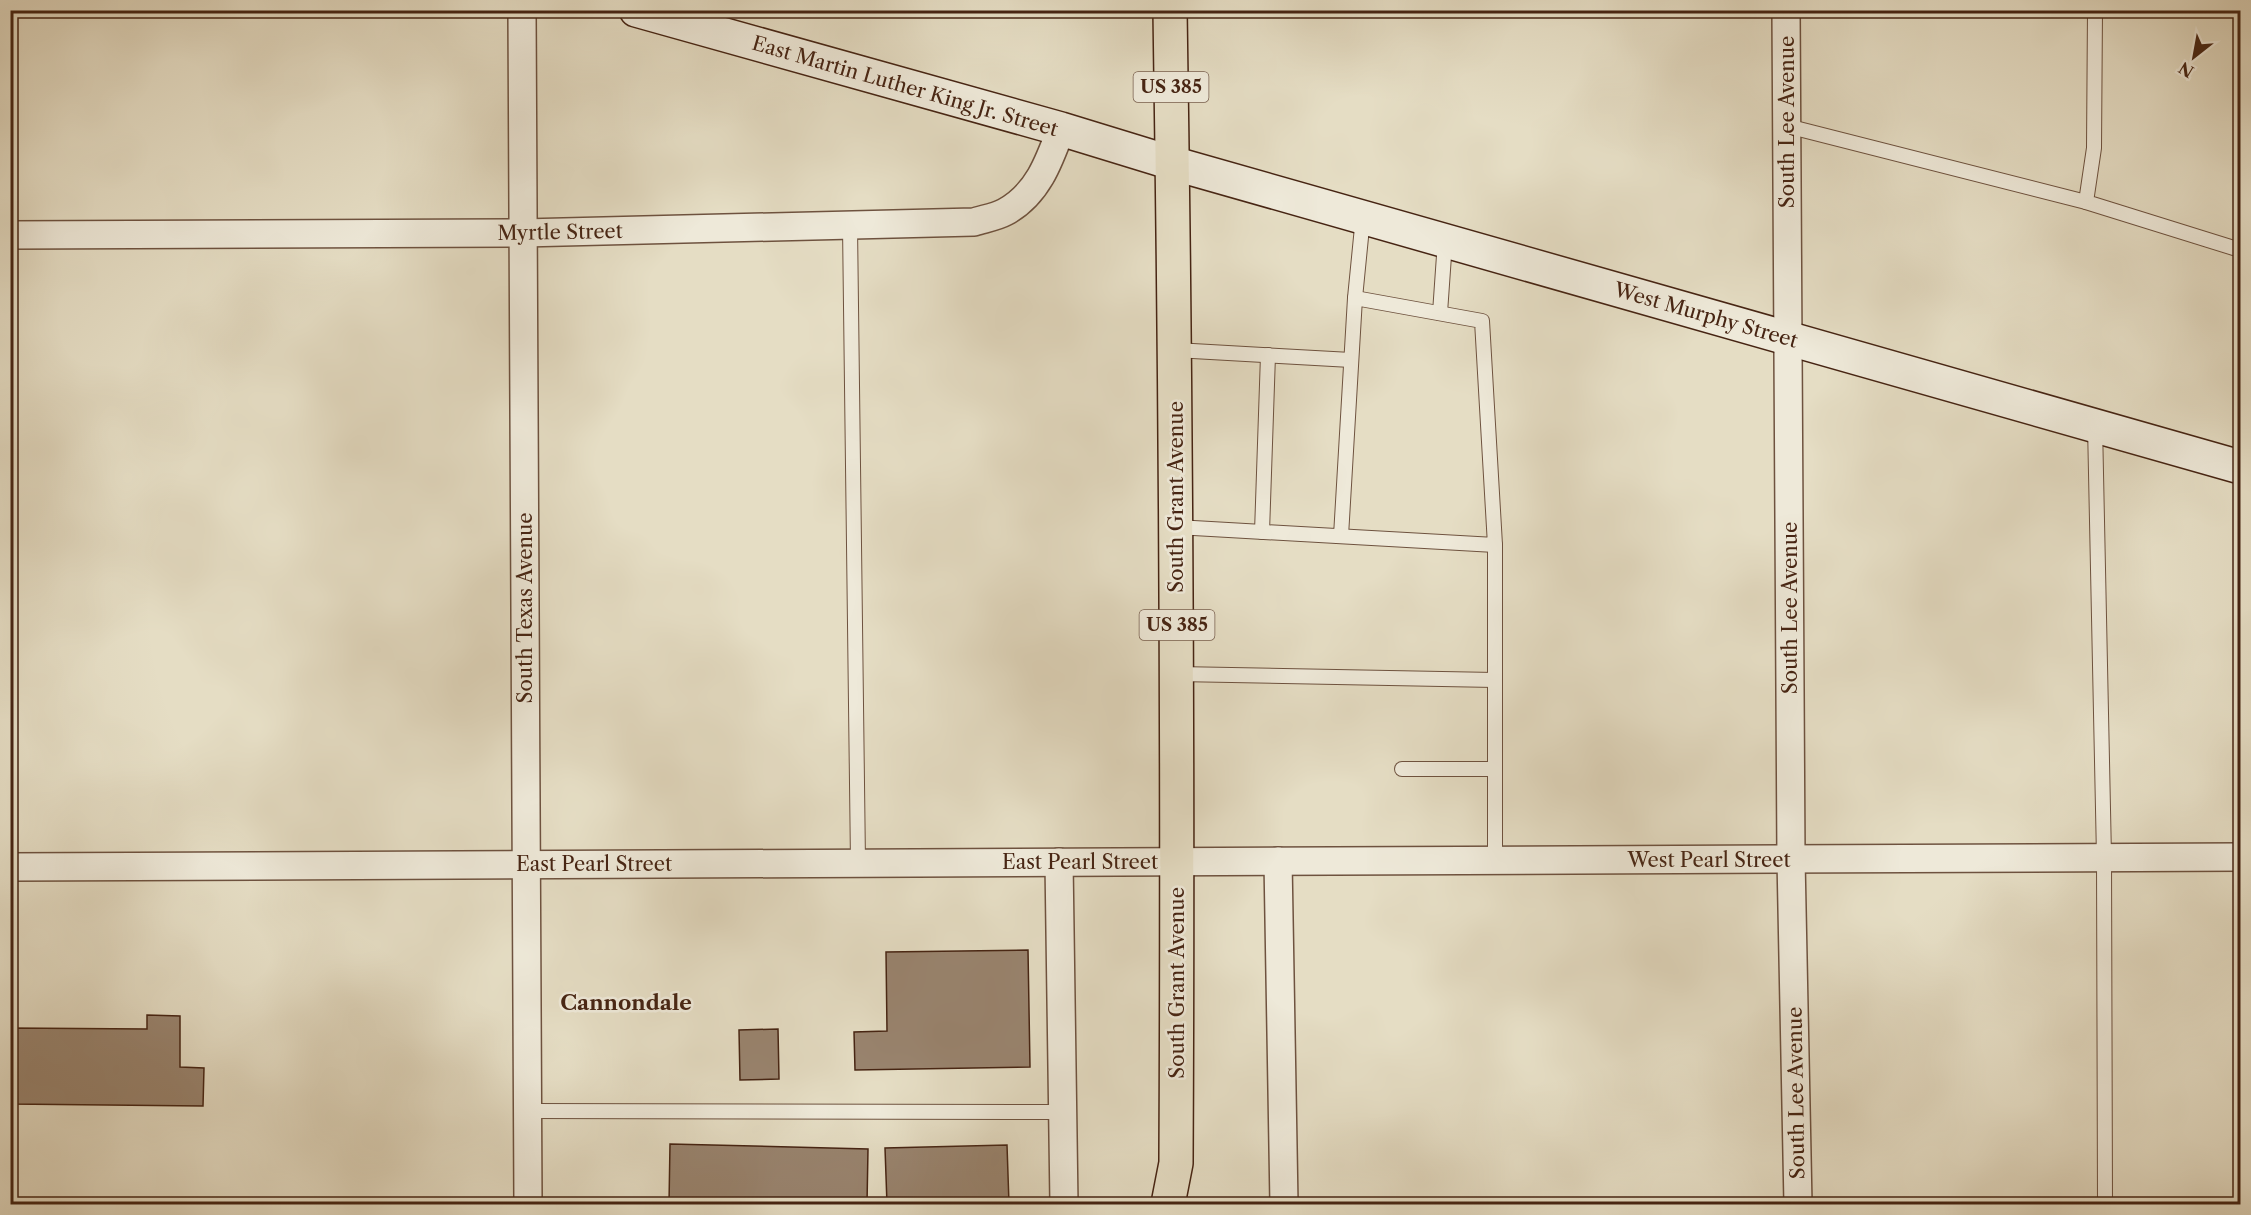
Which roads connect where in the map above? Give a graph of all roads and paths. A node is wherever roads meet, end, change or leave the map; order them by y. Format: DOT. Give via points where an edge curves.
graph roads {
  1 [pos="522,10"];
  2 [pos="636,10"];
  3 [pos="1170,10"];
  4 [pos="1786,10"];
  5 [pos="2095,10"];
  6 [pos="1787,126"];
  7 [pos="1061,129"];
  8 [pos="1172,163"];
  9 [pos="2086,202"];
  10 [pos="1363,217"];
  11 [pos="850,226"];
  12 [pos="523,233"];
  13 [pos="10,235"];
  14 [pos="1445,241"];
  15 [pos="2241,250"];
  16 [pos="1355,298"];
  17 [pos="1440,313"];
  18 [pos="1788,338"];
  19 [pos="1175,350"];
  20 [pos="1268,355"];
  21 [pos="1351,360"];
  22 [pos="2095,425"];
  23 [pos="2241,466"];
  24 [pos="1176,527"];
  25 [pos="1262,532"];
  26 [pos="1341,536"];
  27 [pos="1495,545"];
  28 [pos="1177,674"];
  29 [pos="1495,680"];
  30 [pos="1402,769"];
  31 [pos="1495,769"];
  32 [pos="2104,857"];
  33 [pos="2241,857"];
  34 [pos="1791,859"];
  35 [pos="1495,860"];
  36 [pos="1278,861"];
  37 [pos="1059,862"];
  38 [pos="1178,862"];
  39 [pos="858,863"];
  40 [pos="526,865"];
  41 [pos="10,867"];
  42 [pos="528,1111"];
  43 [pos="1062,1112"];
  44 [pos="1176,1163"];
  45 [pos="528,1204"];
  46 [pos="1064,1204"];
  47 [pos="1168,1204"];
  48 [pos="1185,1204"];
  49 [pos="1284,1204"];
  50 [pos="1798,1204"];
  51 [pos="2105,1204"];
  1 -- 12 [label="street, South Texas Avenue"];
  2 -- 7 [label="street, East Martin Luther King Jr. Street"];
  3 -- 8 [label="main road, South Grant Avenue / US 385"];
  4 -- 6 [label="street, South Lee Avenue"];
  5 -- 9 [label="lane" via="2094,148"];
  6 -- 9 [label="lane"];
  6 -- 18 [label="street, South Lee Avenue"];
  7 -- 8 [label="street, East Martin Luther King Jr. Street"];
  7 -- 11 [label="street, Myrtle Street" via="1047,167 1029,194 1004,213 974,222"];
  8 -- 10 [label="street, West Murphy Street"];
  8 -- 19 [label="main road, South Grant Avenue / US 385"];
  9 -- 15 [label="lane"];
  10 -- 14 [label="street, West Murphy Street"];
  10 -- 16 [label="lane"];
  11 -- 12 [label="street, Myrtle Street"];
  11 -- 39 [label="lane"];
  12 -- 13 [label="street, Myrtle Street"];
  12 -- 40 [label="street, South Texas Avenue"];
  14 -- 17 [label="lane"];
  14 -- 18 [label="street, West Murphy Street"];
  16 -- 17 [label="lane"];
  16 -- 21 [label="lane"];
  17 -- 27 [label="lane" via="1482,321"];
  18 -- 22 [label="street, West Murphy Street"];
  18 -- 34 [label="street, South Lee Avenue"];
  19 -- 20 [label="lane"];
  19 -- 24 [label="main road, South Grant Avenue / US 385"];
  20 -- 21 [label="lane"];
  20 -- 25 [label="lane"];
  21 -- 26 [label="lane"];
  22 -- 23 [label="street, West Murphy Street"];
  22 -- 32 [label="lane"];
  24 -- 25 [label="lane"];
  24 -- 28 [label="main road, South Grant Avenue / US 385"];
  25 -- 26 [label="lane"];
  26 -- 27 [label="lane"];
  27 -- 29 [label="lane"];
  28 -- 29 [label="lane"];
  28 -- 38 [label="main road, South Grant Avenue / US 385"];
  29 -- 31 [label="lane"];
  30 -- 31 [label="lane"];
  31 -- 35 [label="lane"];
  32 -- 33 [label="street, West Pearl Street"];
  32 -- 34 [label="street, West Pearl Street"];
  32 -- 51 [label="lane"];
  34 -- 35 [label="street, West Pearl Street"];
  34 -- 50 [label="street, South Lee Avenue"];
  35 -- 36 [label="street, West Pearl Street"];
  36 -- 38 [label="street, West Pearl Street"];
  36 -- 49 [label="street"];
  37 -- 38 [label="street, East Pearl Street"];
  37 -- 39 [label="street, East Pearl Street"];
  37 -- 43 [label="street"];
  38 -- 44 [label="main road, South Grant Avenue / US 385"];
  39 -- 40 [label="street, East Pearl Street"];
  40 -- 41 [label="street, East Pearl Street"];
  40 -- 42 [label="street, South Texas Avenue"];
  42 -- 43 [label="lane"];
  42 -- 45 [label="street, South Texas Avenue"];
  43 -- 46 [label="street"];
  44 -- 47 [label="main road, South Grant Avenue / US 385"];
  44 -- 48 [label="main road, South Grant Avenue / US 385"];
}
